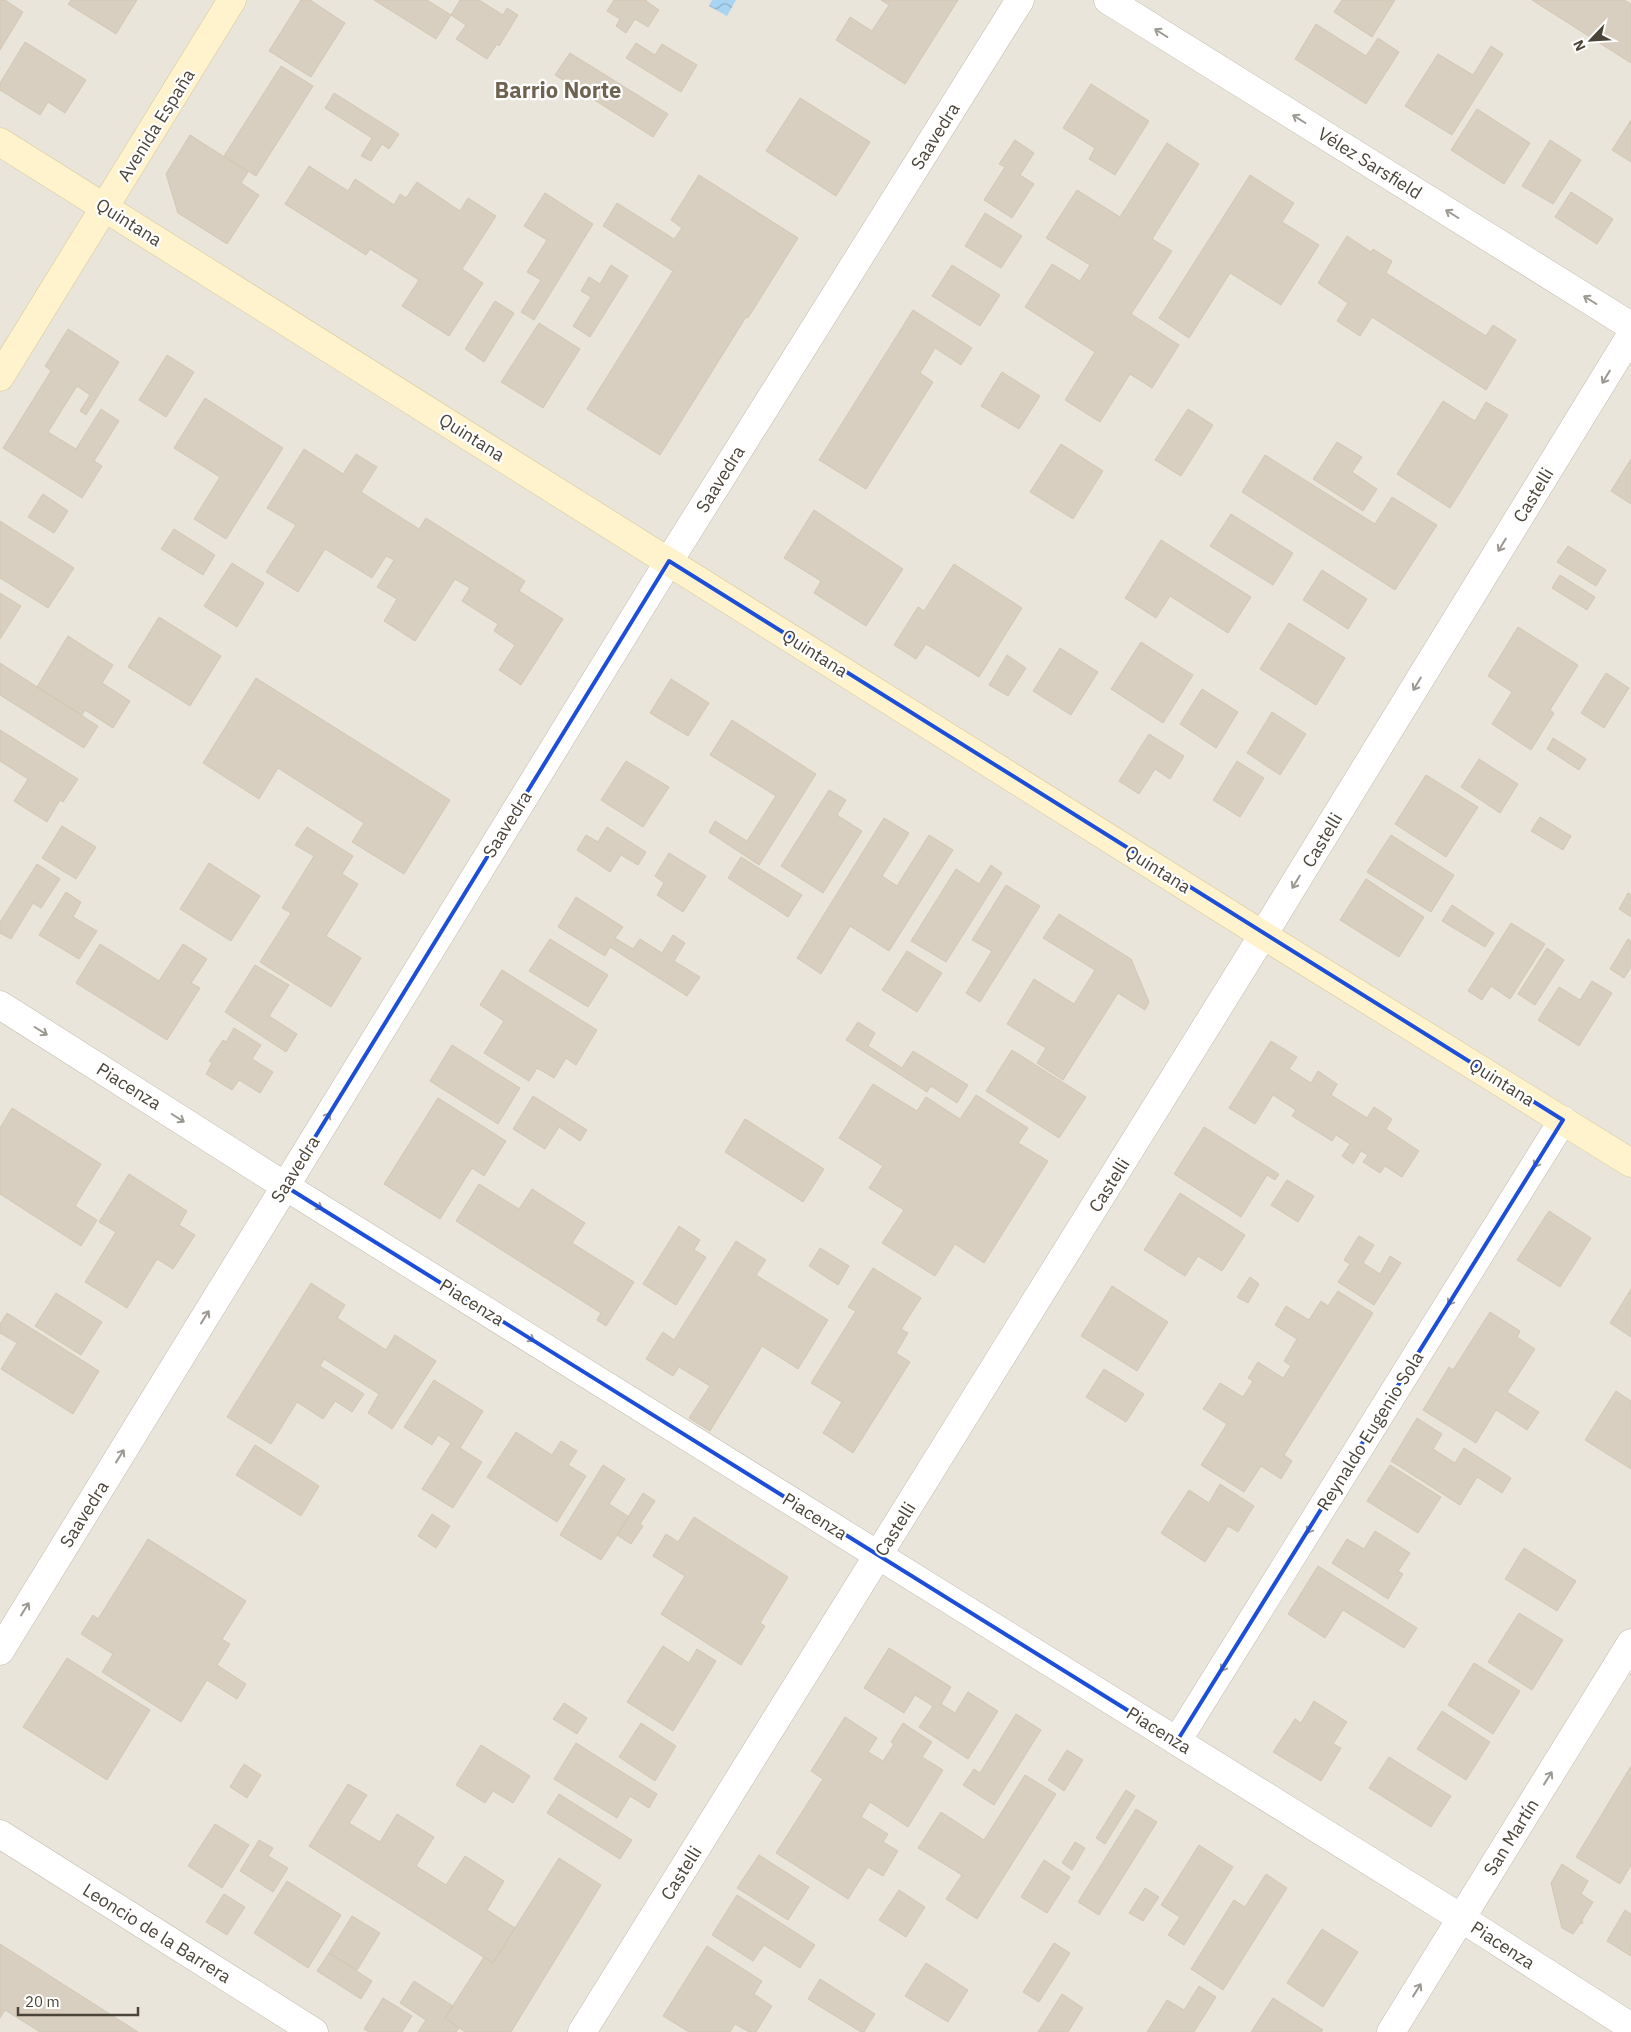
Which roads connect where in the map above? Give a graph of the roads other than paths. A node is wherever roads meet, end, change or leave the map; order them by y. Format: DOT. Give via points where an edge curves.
graph roads {
  1 [pos="232,0"];
  2 [pos="1020,0"];
  3 [pos="1108,0"];
  4 [pos="0,142"];
  5 [pos="105,207"];
  6 [pos="1631,326"];
  7 [pos="1631,335"];
  8 [pos="0,377"];
  9 [pos="669,560"];
  10 [pos="1264,935"];
  11 [pos="0,1005"];
  12 [pos="1563,1120"];
  13 [pos="1631,1163"];
  14 [pos="285,1186"];
  15 [pos="878,1556"];
  16 [pos="1631,1643"];
  17 [pos="0,1651"];
  18 [pos="1177,1741"];
  19 [pos="0,1834"];
  20 [pos="1461,1918"];
  21 [pos="1631,2027"];
  22 [pos="314,2032"];
  23 [pos="582,2032"];
  24 [pos="1391,2032"];
  1 -- 5 [label="main road, Avenida España"];
  2 -- 9 [label="street, Saavedra"];
  6 -- 3 [label="street, Vélez Sarsfield, one-way"];
  4 -- 5 [label="main road, Quintana"];
  5 -- 8 [label="main road, Avenida España"];
  5 -- 9 [label="main road, Quintana"];
  7 -- 10 [label="street, Castelli, one-way"];
  9 -- 10 [label="main road, Quintana"];
  14 -- 9 [label="street, Saavedra, one-way"];
  10 -- 12 [label="main road, Quintana"];
  10 -- 15 [label="street, Castelli"];
  11 -- 14 [label="street, Piacenza, one-way"];
  12 -- 13 [label="main road, Quintana"];
  12 -- 18 [label="street, Reynaldo Eugenio Sola, one-way"];
  14 -- 15 [label="street, Piacenza, one-way"];
  17 -- 14 [label="street, Saavedra, one-way"];
  15 -- 18 [label="street, Piacenza"];
  15 -- 23 [label="street, Castelli"];
  20 -- 16 [label="street, San Martín, one-way"];
  18 -- 20 [label="street, Piacenza"];
  19 -- 22 [label="street, Leoncio de la Barrera"];
  20 -- 21 [label="street, Piacenza"];
  24 -- 20 [label="street, San Martín, one-way"];
}
